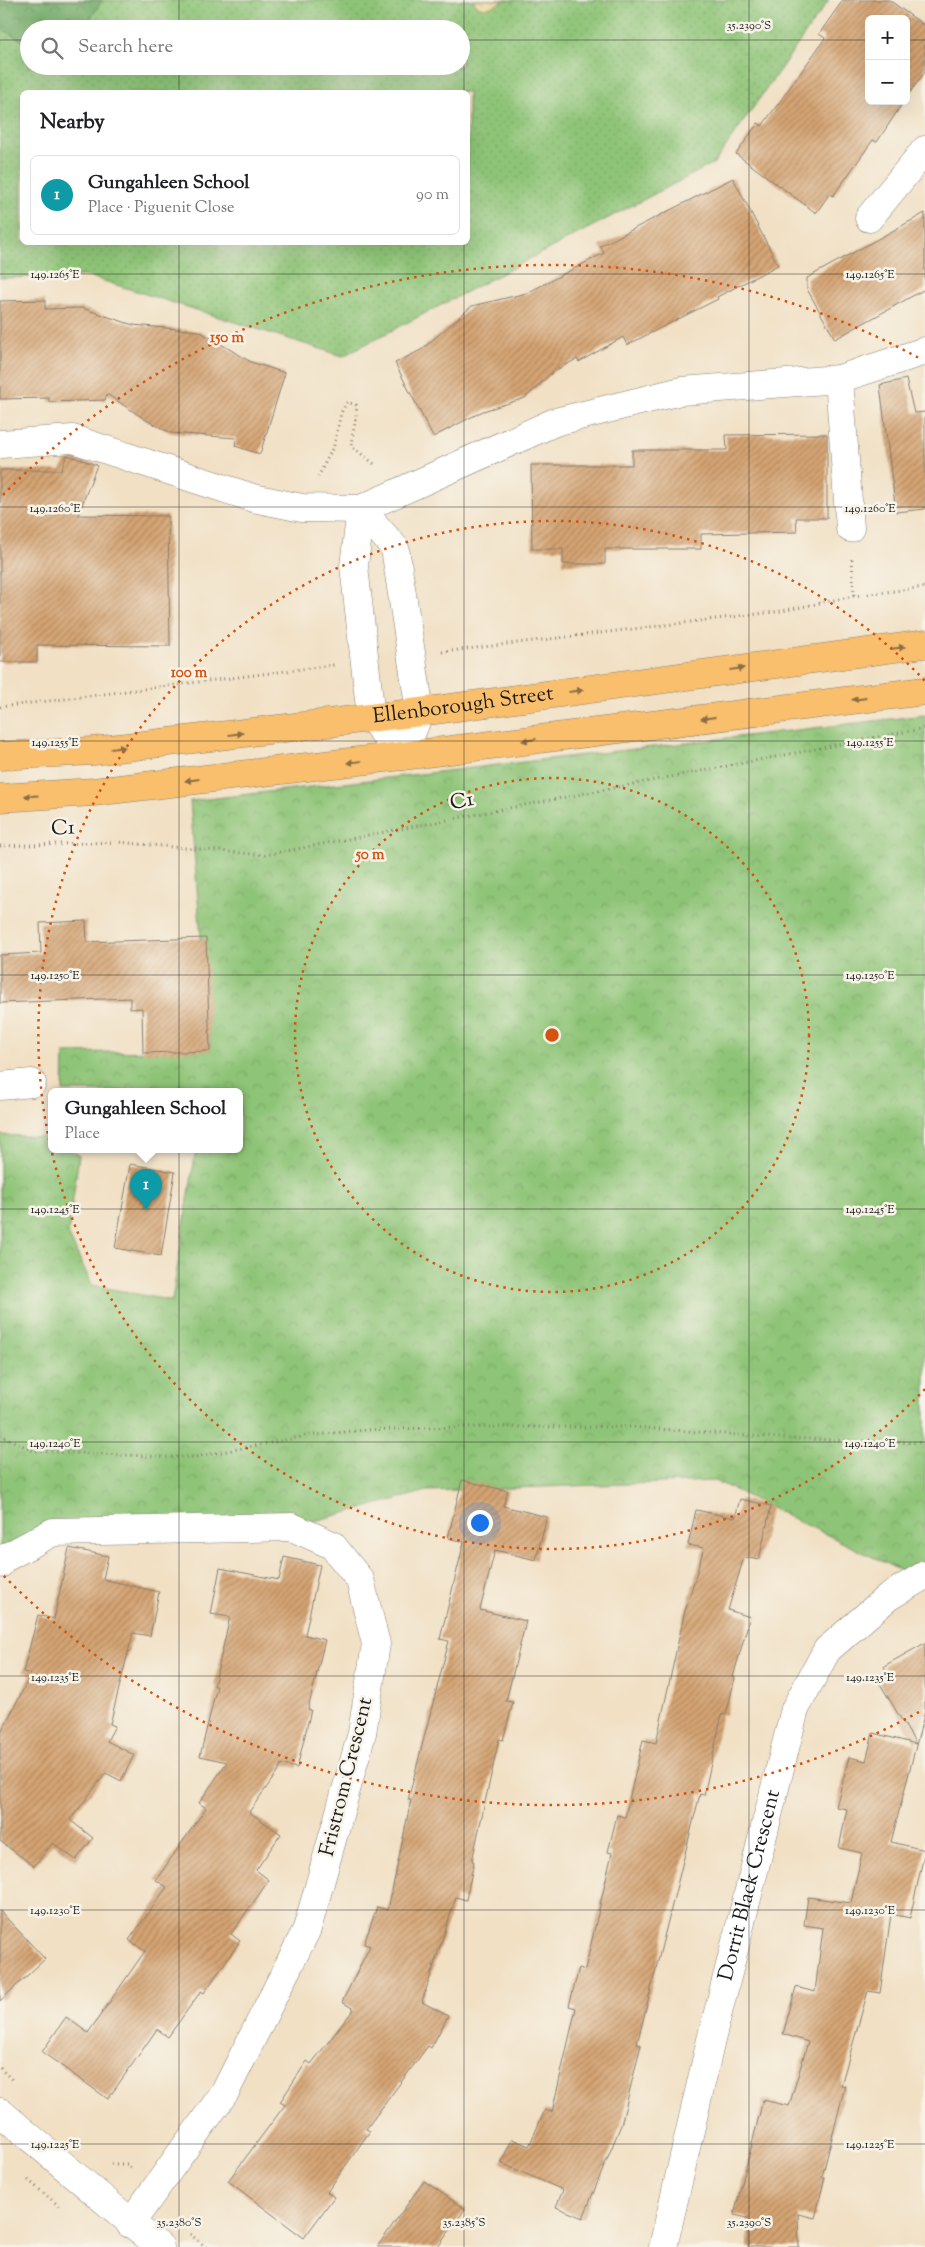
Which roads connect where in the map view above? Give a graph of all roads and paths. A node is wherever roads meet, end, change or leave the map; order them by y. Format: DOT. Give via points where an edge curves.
graph roads {
  1 [pos="925,150"];
  2 [pos="869,218"];
  3 [pos="925,352"];
  4 [pos="839,379"];
  5 [pos="0,444"];
  6 [pos="396,493"];
  7 [pos="302,508"];
  8 [pos="361,509"];
  9 [pos="850,528"];
  10 [pos="925,587"];
  11 [pos="854,596"];
  12 [pos="925,644"];
  13 [pos="412,656"];
  14 [pos="364,662"];
  15 [pos="925,691"];
  16 [pos="0,707"];
  17 [pos="420,712"];
  18 [pos="371,717"];
  19 [pos="925,728"];
  20 [pos="0,756"];
  21 [pos="402,756"];
  22 [pos="0,798"];
  23 [pos="0,846"];
  24 [pos="32,1083"];
  25 [pos="0,1086"];
  26 [pos="0,1435"];
  27 [pos="925,1443"];
  28 [pos="0,1564"];
  29 [pos="925,1575"];
  30 [pos="0,2112"];
  31 [pos="130,2224"];
  32 [pos="160,2247"];
  33 [pos="663,2247"];
  1 -- 2 [label="street"];
  3 -- 4 [label="street"];
  4 -- 6 [label="street" via="681,392 555,422"];
  4 -- 9 [label="street"];
  5 -- 7 [label="street" via="73,439 253,498"];
  6 -- 7 [label="path" via="370,458 351,446 357,412 356,405 347,402 334,445"];
  6 -- 8 [label="street"];
  7 -- 8 [label="street"];
  8 -- 13 [label="street" via="395,548"];
  8 -- 14 [label="street" via="354,566"];
  9 -- 11 [label="path"];
  10 -- 11 [label="path"];
  11 -- 13 [label="path" via="782,611"];
  17 -- 12 [label="main road, Ellenborough Street, one-way"];
  13 -- 17 [label="street"];
  14 -- 16 [label="path"];
  14 -- 18 [label="street"];
  15 -- 21 [label="main road, Ellenborough Street, one-way"];
  17 -- 18 [label="main road, Ellenborough Street"];
  17 -- 21 [label="street"];
  20 -- 18 [label="main road, Ellenborough Street, one-way" via="93,750"];
  18 -- 21 [label="street"];
  19 -- 23 [label="path, C1" via="265,855 117,842"];
  21 -- 22 [label="main road, Ellenborough Street, one-way" via="93,792"];
  24 -- 25 [label="street"];
  26 -- 27 [label="path" via="34,1451 169,1457 195,1457 325,1434 458,1427 631,1427 780,1438"];
  28 -- 31 [label="street, Fristrom Crescent" via="3,1559 53,1532 292,1527 332,1545 360,1580 376,1644 362,1733 307,1929 225,2092"];
  29 -- 33 [label="street, Dorrit Black Crescent" via="888,1597 827,1650 795,1709 711,2040"];
  30 -- 31 [label="street"];
  31 -- 32 [label="street"];
}
